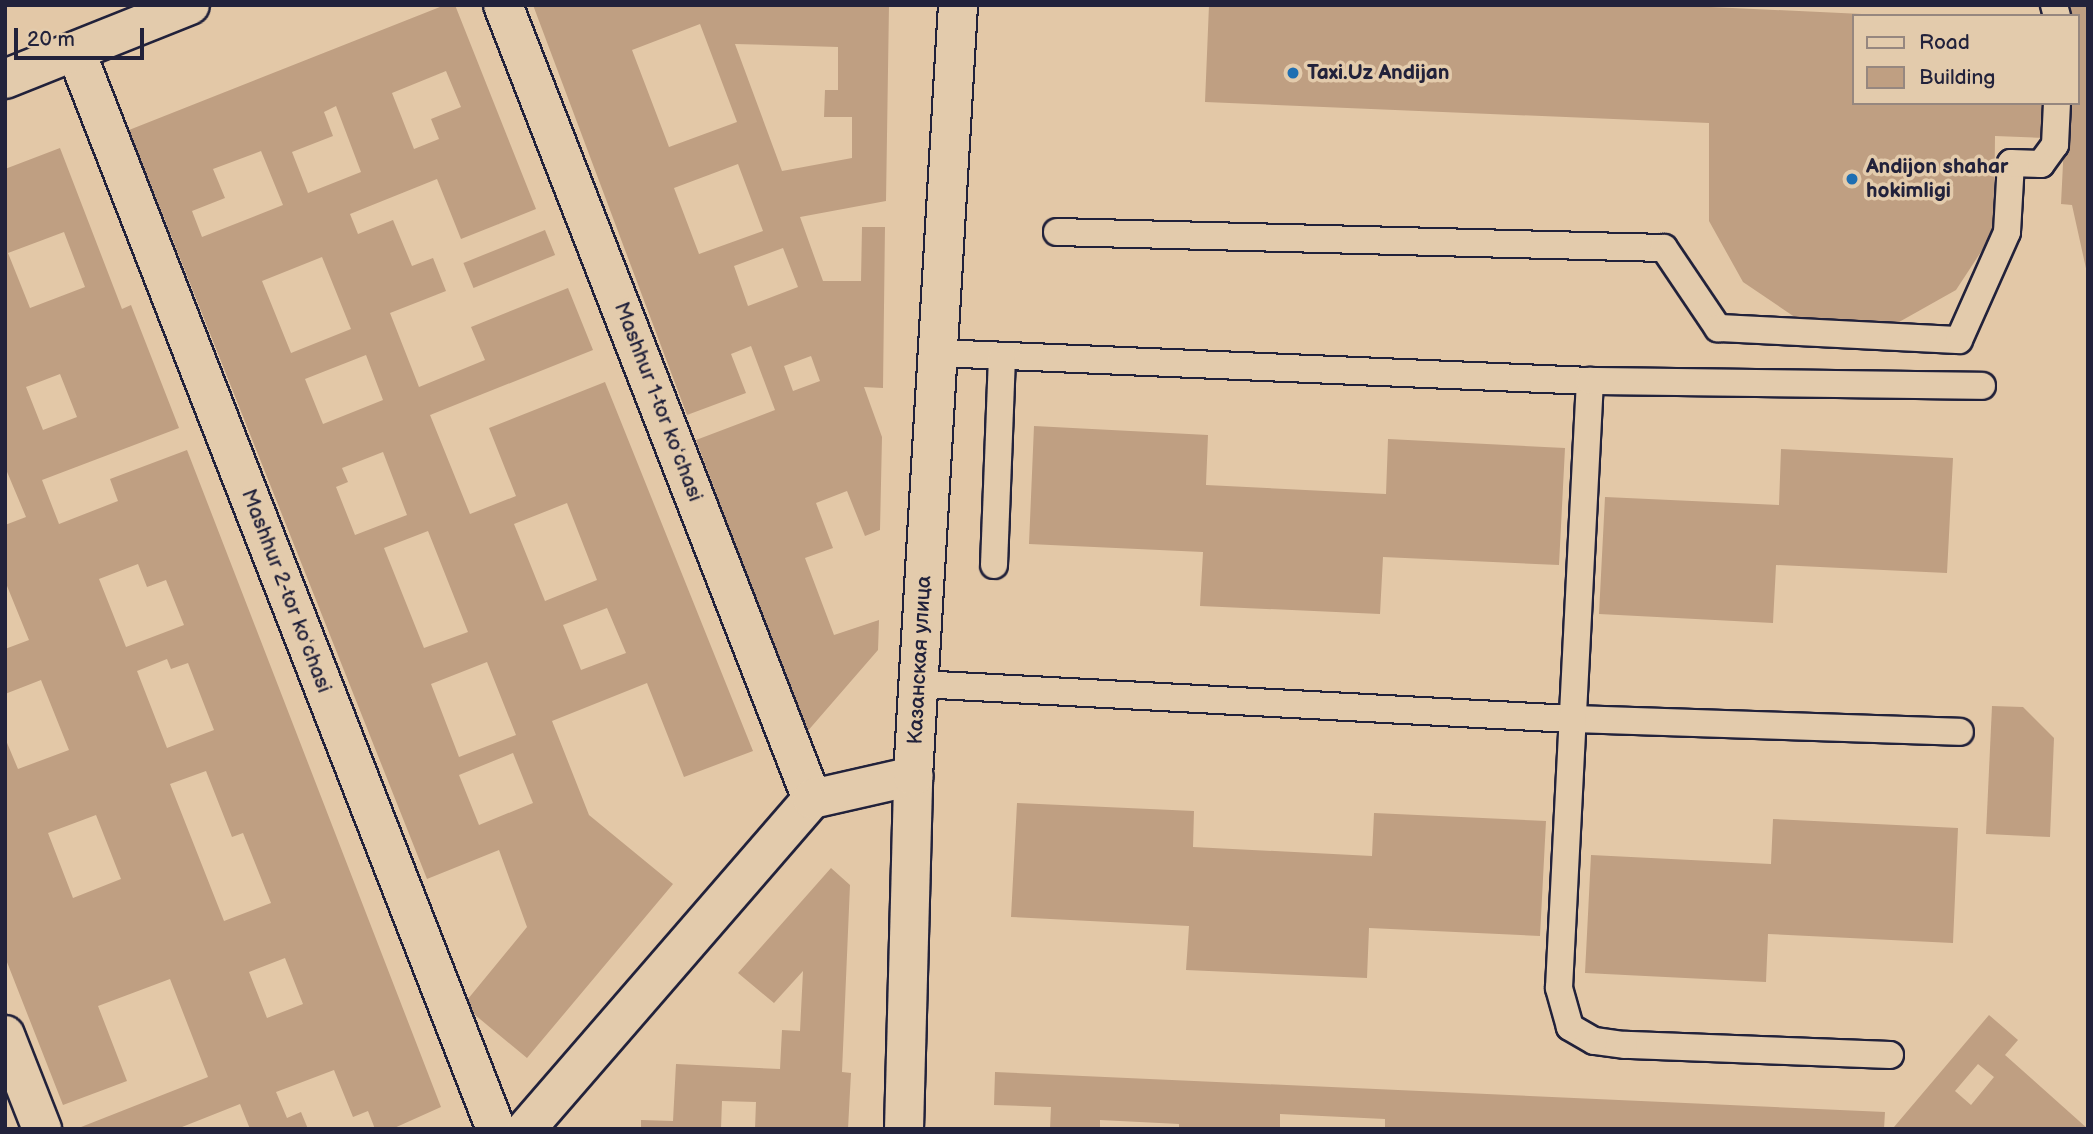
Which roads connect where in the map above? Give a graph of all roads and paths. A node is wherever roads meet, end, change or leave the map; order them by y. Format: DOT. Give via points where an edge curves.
graph roads {
  1 [pos="190,5"];
  2 [pos="503,5"];
  3 [pos="958,5"];
  4 [pos="76,52"];
  5 [pos="5,79"];
  6 [pos="2057,105"];
  7 [pos="1057,232"];
  8 [pos="938,353"];
  9 [pos="1002,356"];
  10 [pos="1590,381"];
  11 [pos="1982,386"];
  12 [pos="995,565"];
  13 [pos="919,684"];
  14 [pos="1573,719"];
  15 [pos="1960,732"];
  16 [pos="913,776"];
  17 [pos="812,799"];
  18 [pos="5,1035"];
  19 [pos="1890,1055"];
  20 [pos="41,1129"];
  21 [pos="496,1129"];
  22 [pos="526,1129"];
  23 [pos="904,1129"];
  1 -- 4 [label="street"];
  2 -- 17 [label="street, Mashhur 1-tor koʻchasi"];
  3 -- 8 [label="street, Казанская улица"];
  4 -- 5 [label="street"];
  4 -- 21 [label="street, Mashhur 2-tor koʻchasi"];
  6 -- 7 [label="lane" via="2055,145 2041,164 2011,163 2007,232 1959,340 1718,328 1664,248"];
  8 -- 9 [label="lane"];
  8 -- 13 [label="street, Казанская улица"];
  9 -- 10 [label="lane"];
  9 -- 12 [label="lane"];
  10 -- 11 [label="lane"];
  10 -- 14 [label="lane"];
  13 -- 14 [label="lane"];
  13 -- 16 [label="street, Казанская улица"];
  14 -- 15 [label="lane"];
  14 -- 19 [label="lane" via="1559,988 1570,1027 1594,1041 1624,1045"];
  16 -- 17 [label="street, Казанская улица"];
  16 -- 23 [label="street"];
  17 -- 22 [label="street"];
  18 -- 20 [label="street"];
}
